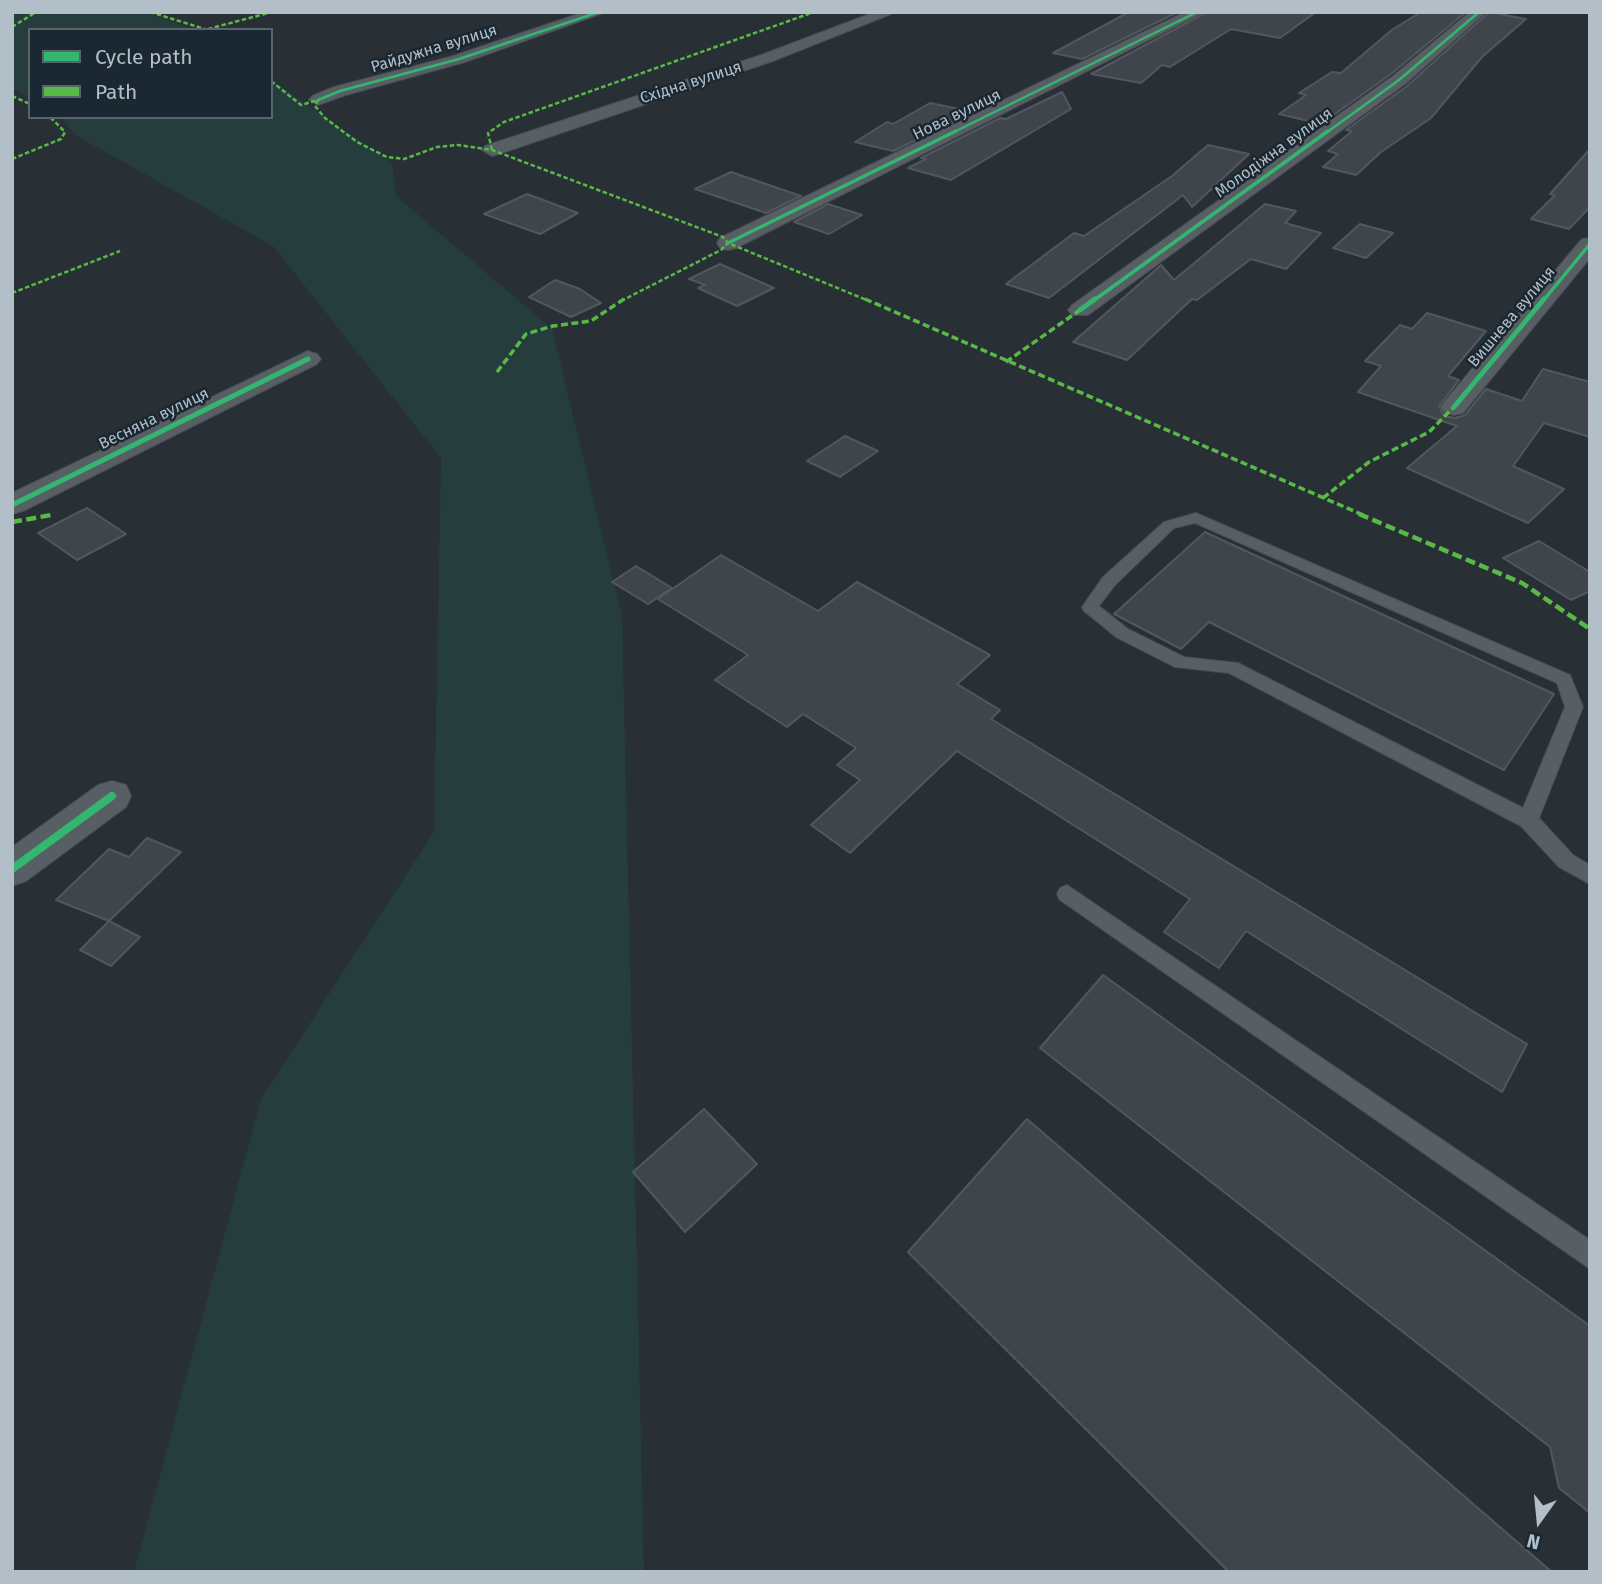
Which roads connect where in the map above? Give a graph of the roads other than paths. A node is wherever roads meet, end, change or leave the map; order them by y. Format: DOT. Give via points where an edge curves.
graph roads {
  1 [pos="599,12"];
  2 [pos="889,12"];
  3 [pos="1197,12"];
  4 [pos="1479,12"];
  5 [pos="317,100"];
  6 [pos="492,150"];
  7 [pos="728,243"];
  8 [pos="1590,244"];
  9 [pos="1080,310"];
  10 [pos="308,359"];
  11 [pos="1454,407"];
  12 [pos="12,505"];
  13 [pos="112,796"];
  14 [pos="1528,820"];
  15 [pos="12,869"];
  16 [pos="1590,876"];
  17 [pos="1067,894"];
  18 [pos="1590,1256"];
  1 -- 5 [label="street, Райдужна вулиця"];
  2 -- 6 [label="street, Східна вулиця"];
  3 -- 7 [label="street, Нова вулиця"];
  4 -- 9 [label="street, Молодіжна вулиця" via="1399,80"];
  8 -- 11 [label="street, Вишнева вулиця"];
  10 -- 12 [label="street, Весняна вулиця"];
  13 -- 15 [label="street"];
  14 -- 14 [label="lane" via="1574,707 1564,679 1196,518 1169,525 1109,581 1090,607 1122,634 1181,663 1232,667"];
  14 -- 16 [label="lane" via="1566,861"];
  17 -- 18 [label="lane"];
}
